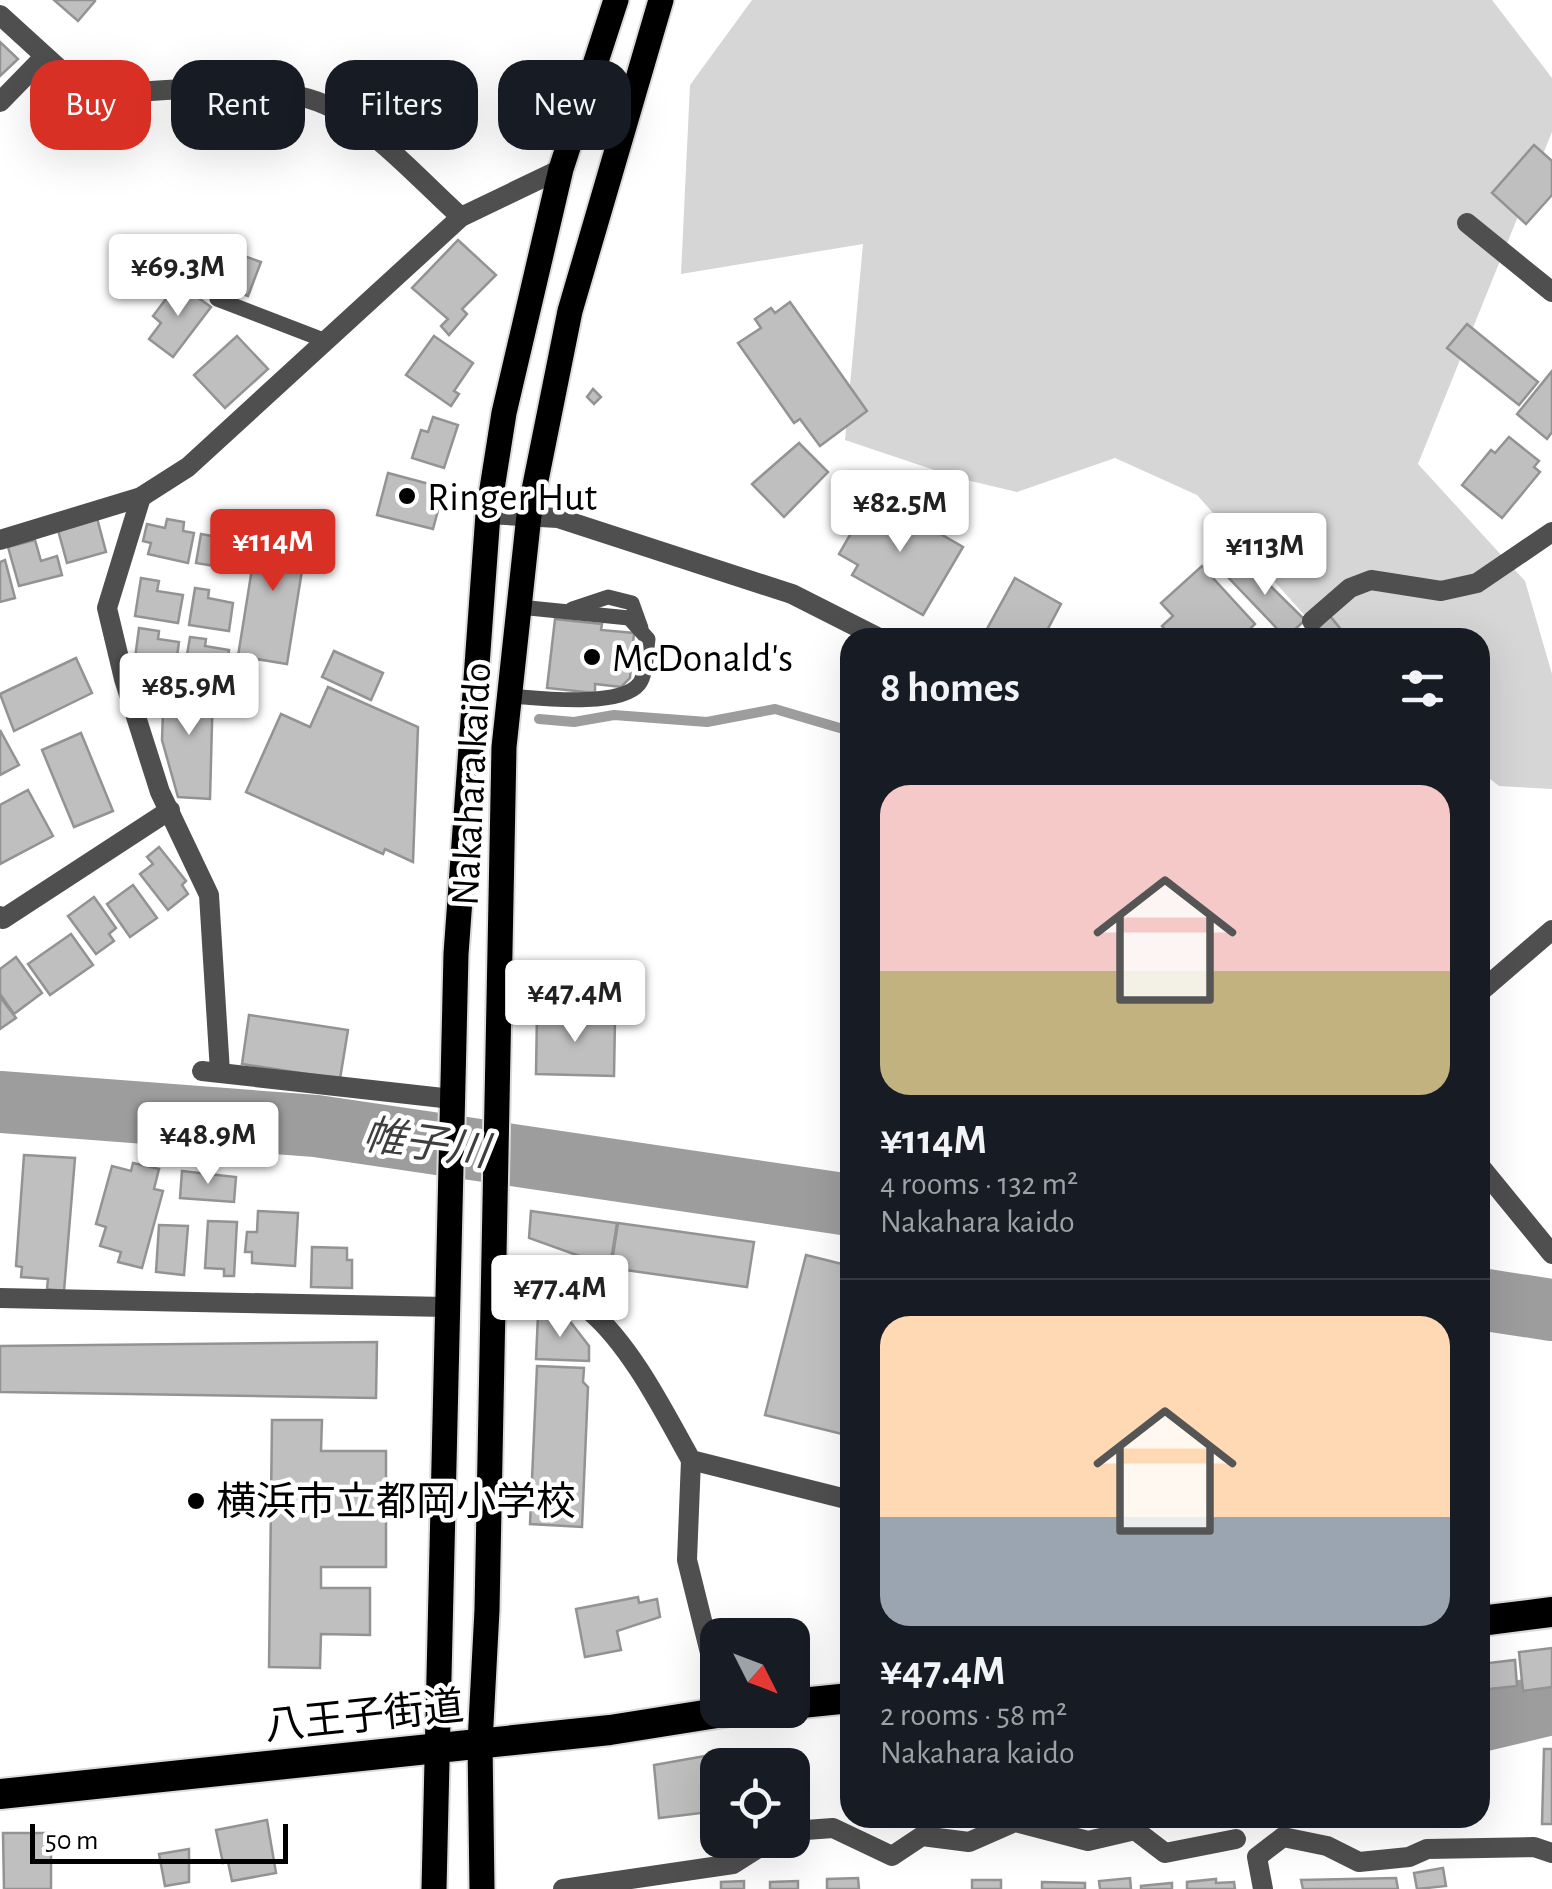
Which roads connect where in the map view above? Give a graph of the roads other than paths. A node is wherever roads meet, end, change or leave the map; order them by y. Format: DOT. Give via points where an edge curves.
graph roads {
  1 [pos="616,0"];
  2 [pos="660,0"];
  3 [pos="0,15"];
  4 [pos="44,58"];
  5 [pos="0,102"];
  6 [pos="561,169"];
  7 [pos="461,218"];
  8 [pos="1466,223"];
  9 [pos="1552,292"];
  10 [pos="217,298"];
  11 [pos="326,341"];
  12 [pos="141,497"];
  13 [pos="488,514"];
  14 [pos="529,515"];
  15 [pos="1552,532"];
  16 [pos="0,540"];
  17 [pos="519,608"];
  18 [pos="1312,621"];
  19 [pos="859,628"];
  20 [pos="510,696"];
  21 [pos="170,810"];
  22 [pos="0,916"];
  23 [pos="1552,930"];
  24 [pos="1490,983"];
  25 [pos="452,1099"];
  26 [pos="1490,1178"];
  27 [pos="1552,1254"];
  28 [pos="493,1284"];
  29 [pos="0,1298"];
  30 [pos="446,1307"];
  31 [pos="690,1460"];
  32 [pos="840,1498"];
  33 [pos="1552,1612"];
  34 [pos="701,1618"];
  35 [pos="1490,1620"];
  36 [pos="840,1699"];
  37 [pos="810,1702"];
  38 [pos="700,1715"];
  39 [pos="480,1743"];
  40 [pos="437,1748"];
  41 [pos="0,1794"];
  42 [pos="1001,1828"];
  43 [pos="1037,1828"];
  44 [pos="1236,1828"];
  45 [pos="810,1830"];
  46 [pos="1552,1853"];
  47 [pos="1257,1857"];
  48 [pos="742,1858"];
  49 [pos="434,1889"];
  50 [pos="482,1889"];
  51 [pos="563,1889"];
  52 [pos="571,1889"];
  53 [pos="1263,1889"];
  1 -- 6 [label="main road, Nakahara kaido"];
  2 -- 14 [label="main road, Nakahara kaido" via="570,311"];
  3 -- 4 [label="street"];
  4 -- 5 [label="street"];
  4 -- 7 [label="street" via="89,96 193,87 308,97 386,148"];
  6 -- 7 [label="street"];
  6 -- 13 [label="main road, Nakahara kaido" via="504,413"];
  7 -- 11 [label="street"];
  8 -- 9 [label="street"];
  10 -- 11 [label="lane"];
  11 -- 12 [label="street" via="188,466"];
  12 -- 16 [label="street"];
  12 -- 21 [label="street" via="107,608 124,680"];
  13 -- 14 [label="street"];
  13 -- 25 [label="main road, Nakahara kaido"];
  14 -- 17 [label="main road, Nakahara kaido"];
  14 -- 19 [label="street" via="558,518 792,594"];
  15 -- 18 [label="street" via="1477,583 1442,591 1370,580 1350,588"];
  17 -- 20 [label="main road, Nakahara kaido"];
  17 -- 20 [label="lane" via="629,618 648,639 642,681 630,692 566,700"];
  20 -- 28 [label="main road, Nakahara kaido"];
  21 -- 22 [label="street"];
  21 -- 25 [label="street" via="209,895 211,1072"];
  23 -- 24 [label="street"];
  25 -- 30 [label="main road, Nakahara kaido"];
  26 -- 27 [label="street"];
  28 -- 31 [label="street" via="537,1288 588,1310 646,1382"];
  28 -- 39 [label="main road, Nakahara kaido"];
  29 -- 30 [label="street"];
  30 -- 40 [label="main road, Nakahara kaido"];
  31 -- 32 [label="street"];
  31 -- 34 [label="street" via="687,1560"];
  33 -- 35 [label="highway"];
  36 -- 37 [label="highway"];
  38 -- 39 [label="highway, 八王子街道"];
  39 -- 40 [label="highway, 八王子街道"];
  39 -- 50 [label="main road, Nakahara kaido"];
  40 -- 41 [label="highway, 八王子街道"];
  40 -- 49 [label="main road, Nakahara kaido"];
  42 -- 45 [label="street" via="969,1842 922,1836 892,1856 833,1828"];
  43 -- 44 [label="street" via="1088,1842 1134,1830 1165,1853"];
  44 -- 47 [label="street"];
  46 -- 47 [label="street" via="1534,1847 1427,1848 1410,1857 1360,1862 1327,1846 1283,1837"];
  47 -- 53 [label="street"];
  48 -- 52 [label="street"];
  51 -- 52 [label="street"];
}
